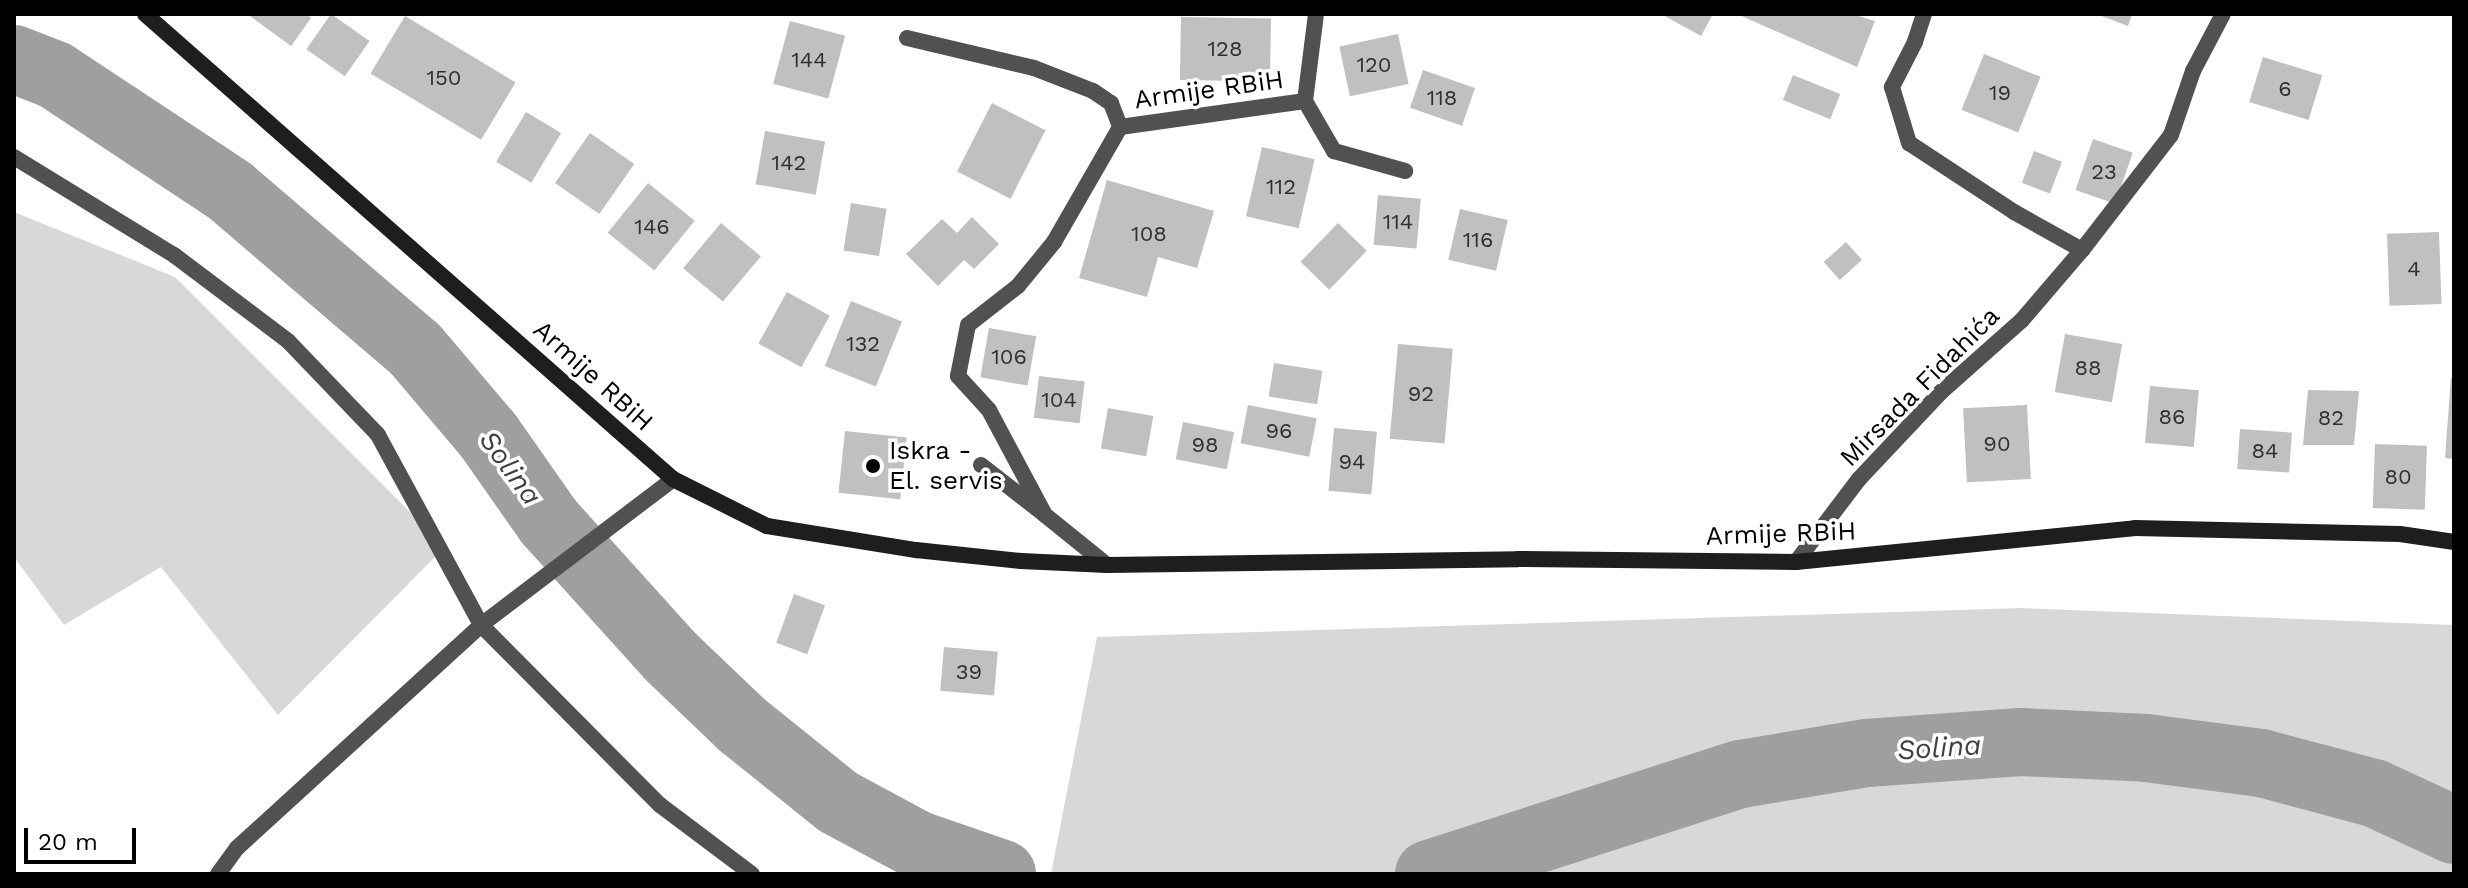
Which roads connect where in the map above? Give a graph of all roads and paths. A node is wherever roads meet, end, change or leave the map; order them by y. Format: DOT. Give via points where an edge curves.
graph roads {
  1 [pos="145,14"];
  2 [pos="1316,14"];
  3 [pos="1924,14"];
  4 [pos="2223,14"];
  5 [pos="907,38"];
  6 [pos="1305,101"];
  7 [pos="1120,127"];
  8 [pos="14,157"];
  9 [pos="1405,171"];
  10 [pos="2082,250"];
  11 [pos="981,465"];
  12 [pos="673,479"];
  13 [pos="1045,515"];
  14 [pos="2454,542"];
  15 [pos="1796,562"];
  16 [pos="1107,565"];
  17 [pos="481,625"];
  18 [pos="218,874"];
  19 [pos="752,874"];
  1 -- 12 [label="main road, Armije RBiH"];
  2 -- 6 [label="street, Armije RBiH"];
  3 -- 10 [label="street" via="1892,87 1909,143"];
  4 -- 10 [label="street, Mirsada Fidahića" via="2193,71 2171,135"];
  5 -- 7 [label="street, Armije RBiH" via="1034,68 1093,91 1111,103"];
  6 -- 7 [label="street, Armije RBiH"];
  6 -- 9 [label="street, Armije RBiH" via="1334,151"];
  7 -- 13 [label="street, Armije RBiH" via="1054,242 1018,286 968,325 958,376 989,410"];
  8 -- 17 [label="street" via="174,255 288,341 378,435"];
  10 -- 15 [label="street, Mirsada Fidahića" via="2022,320 1941,392 1859,479"];
  11 -- 13 [label="street"];
  12 -- 16 [label="main road, Armije RBiH" via="767,526 795,532 1021,561"];
  12 -- 17 [label="street"];
  13 -- 16 [label="street, Armije RBiH"];
  14 -- 15 [label="main road, Armije RBiH" via="2400,534 2135,528"];
  15 -- 16 [label="main road, Armije RBiH" via="1518,559"];
  17 -- 18 [label="street" via="237,848"];
  17 -- 19 [label="street" via="660,805"];
}
